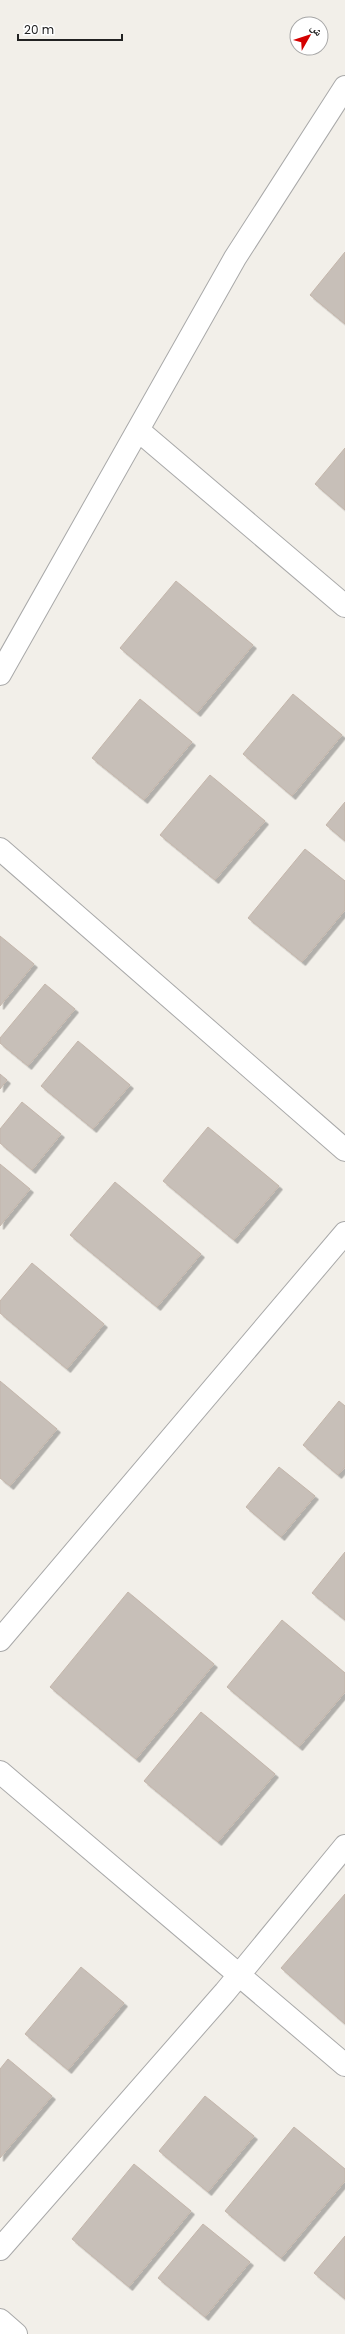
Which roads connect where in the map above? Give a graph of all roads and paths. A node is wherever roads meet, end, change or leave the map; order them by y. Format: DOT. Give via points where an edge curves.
graph roads {
  1 [pos="344,93"];
  2 [pos="138,430"];
  3 [pos="345,606"];
  4 [pos="0,674"];
  5 [pos="0,849"];
  6 [pos="345,1150"];
  7 [pos="345,1233"];
  8 [pos="0,1640"];
  9 [pos="0,1772"];
  10 [pos="345,1846"];
  11 [pos="238,1976"];
  12 [pos="345,2065"];
  13 [pos="0,2249"];
  14 [pos="0,2320"];
  15 [pos="16,2334"];
  1 -- 2 [label="street" via="235,258"];
  2 -- 3 [label="street"];
  2 -- 4 [label="street"];
  5 -- 6 [label="street"];
  7 -- 8 [label="street"];
  9 -- 11 [label="street"];
  10 -- 11 [label="street"];
  11 -- 12 [label="street"];
  11 -- 13 [label="street"];
  14 -- 15 [label="street"];
}
